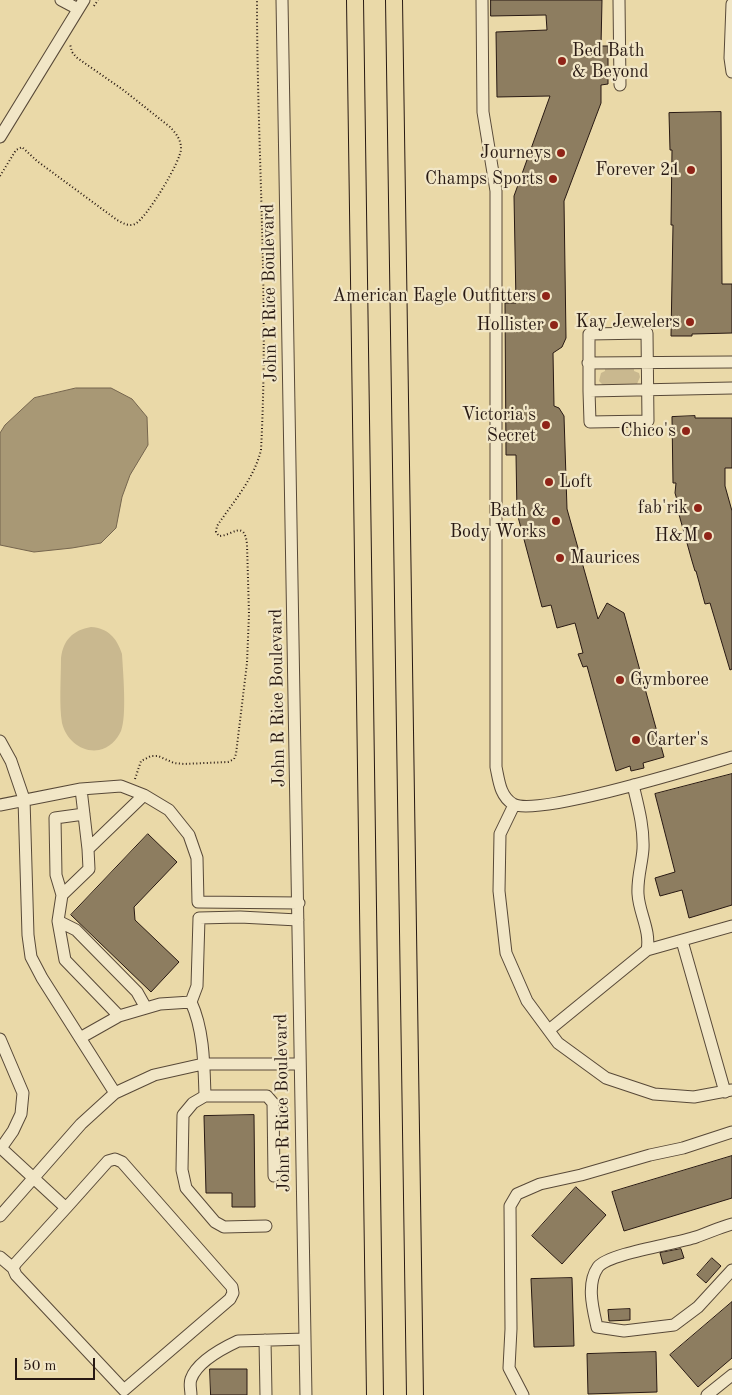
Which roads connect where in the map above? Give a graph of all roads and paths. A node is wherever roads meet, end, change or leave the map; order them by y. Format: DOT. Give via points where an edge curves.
graph roads {
  1 [pos="61,0"];
  2 [pos="98,0"];
  3 [pos="257,0"];
  4 [pos="282,0"];
  5 [pos="354,0"];
  6 [pos="394,0"];
  7 [pos="482,0"];
  8 [pos="619,0"];
  9 [pos="732,4"];
  10 [pos="81,5"];
  11 [pos="94,7"];
  12 [pos="72,42"];
  13 [pos="732,72"];
  14 [pos="620,85"];
  15 [pos="0,136"];
  16 [pos="0,176"];
  17 [pos="588,362"];
  18 [pos="648,362"];
  19 [pos="732,362"];
  20 [pos="732,388"];
  21 [pos="648,390"];
  22 [pos="589,391"];
  23 [pos="0,741"];
  24 [pos="732,757"];
  25 [pos="134,784"];
  26 [pos="633,784"];
  27 [pos="81,789"];
  28 [pos="144,795"];
  29 [pos="24,799"];
  30 [pos="0,805"];
  31 [pos="514,805"];
  32 [pos="84,814"];
  33 [pos="88,850"];
  34 [pos="62,895"];
  35 [pos="299,903"];
  36 [pos="298,920"];
  37 [pos="58,921"];
  38 [pos="732,926"];
  39 [pos="682,941"];
  40 [pos="647,950"];
  41 [pos="191,1002"];
  42 [pos="146,1008"];
  43 [pos="119,1016"];
  44 [pos="549,1030"];
  45 [pos="80,1038"];
  46 [pos="0,1039"];
  47 [pos="204,1064"];
  48 [pos="300,1064"];
  49 [pos="728,1091"];
  50 [pos="115,1093"];
  51 [pos="205,1096"];
  52 [pos="732,1132"];
  53 [pos="0,1148"];
  54 [pos="274,1176"];
  55 [pos="35,1178"];
  56 [pos="66,1208"];
  57 [pos="0,1216"];
  58 [pos="732,1224"];
  59 [pos="266,1226"];
  60 [pos="0,1258"];
  61 [pos="14,1268"];
  62 [pos="732,1270"];
  63 [pos="305,1339"];
  64 [pos="265,1340"];
  65 [pos="732,1375"];
  66 [pos="191,1395"];
  67 [pos="266,1395"];
  68 [pos="306,1395"];
  69 [pos="375,1395"];
  70 [pos="415,1395"];
  71 [pos="523,1395"];
  72 [pos="707,1395"];
  1 -- 10 [label="street"];
  2 -- 11 [label="path"];
  3 -- 25 [label="path" via="263,303 261,450 244,488 216,532 224,536 239,530 244,532 248,544 247,663 236,754 228,762 184,764 151,756 141,761"];
  4 -- 35 [label="street, John R Rice Boulevard"];
  5 -- 69 [label="highway"];
  6 -- 70 [label="highway"];
  7 -- 31 [label="street" via="483,112 496,191 496,767 503,796"];
  8 -- 14 [label="street"];
  9 -- 13 [label="street"];
  10 -- 15 [label="street"];
  12 -- 16 [label="path" via="70,48 76,57 176,133 181,146 178,161 146,214 132,225 117,220 22,147 16,150"];
  17 -- 18 [label="street"];
  17 -- 18 [label="street" via="589,334 647,332"];
  17 -- 22 [label="street"];
  18 -- 19 [label="street"];
  18 -- 21 [label="street"];
  20 -- 21 [label="street"];
  21 -- 22 [label="street"];
  21 -- 22 [label="street" via="648,421 590,422"];
  23 -- 29 [label="street" via="11,761"];
  24 -- 26 [label="street"];
  26 -- 31 [label="street" via="545,805"];
  26 -- 40 [label="street" via="642,824 638,896 649,941"];
  27 -- 28 [label="street" via="121,786"];
  27 -- 29 [label="street"];
  27 -- 32 [label="street"];
  28 -- 33 [label="street"];
  28 -- 35 [label="street" via="169,810 189,835 197,858 198,902"];
  29 -- 30 [label="street"];
  29 -- 45 [label="street" via="31,956"];
  31 -- 44 [label="street" via="500,834 499,891 506,953 527,1001"];
  32 -- 33 [label="street"];
  32 -- 34 [label="street" via="55,818 56,875"];
  33 -- 34 [label="street" via="89,869"];
  34 -- 37 [label="street"];
  35 -- 36 [label="street, John R Rice Boulevard"];
  36 -- 41 [label="street" via="240,916 199,918 197,986"];
  36 -- 48 [label="street, John R Rice Boulevard"];
  37 -- 42 [label="street" via="76,930 137,992"];
  37 -- 43 [label="street" via="65,960"];
  38 -- 39 [label="street"];
  39 -- 40 [label="street"];
  39 -- 49 [label="street"];
  40 -- 44 [label="street"];
  41 -- 42 [label="street"];
  41 -- 47 [label="street" via="198,1016"];
  42 -- 43 [label="street"];
  43 -- 45 [label="street"];
  44 -- 49 [label="street" via="558,1043 606,1078 654,1094 694,1097"];
  45 -- 50 [label="street"];
  46 -- 53 [label="street" via="23,1093 21,1114"];
  47 -- 48 [label="street"];
  47 -- 50 [label="street" via="154,1075"];
  47 -- 51 [label="street"];
  48 -- 63 [label="street, John R Rice Boulevard"];
  50 -- 55 [label="street" via="81,1124"];
  51 -- 54 [label="street" via="266,1096 273,1103"];
  51 -- 59 [label="street" via="193,1103 183,1115 182,1170 186,1188 215,1222 224,1227"];
  52 -- 71 [label="street" via="683,1148 540,1184 517,1194 510,1206 509,1368"];
  53 -- 55 [label="street"];
  55 -- 56 [label="street"];
  55 -- 57 [label="street"];
  56 -- 61 [label="street"];
  56 -- 61 [label="street" via="108,1161 122,1162 232,1286 233,1293 220,1308 124,1390 16,1275"];
  58 -- 62 [label="street" via="696,1237 620,1256 599,1266 592,1280 591,1304 597,1327 624,1331 674,1325 698,1307"];
  60 -- 61 [label="street"];
  63 -- 64 [label="street"];
  63 -- 68 [label="street, John R Rice Boulevard"];
  64 -- 66 [label="street" via="238,1341 206,1360 192,1376"];
  64 -- 67 [label="street"];
  65 -- 72 [label="street"];
}
